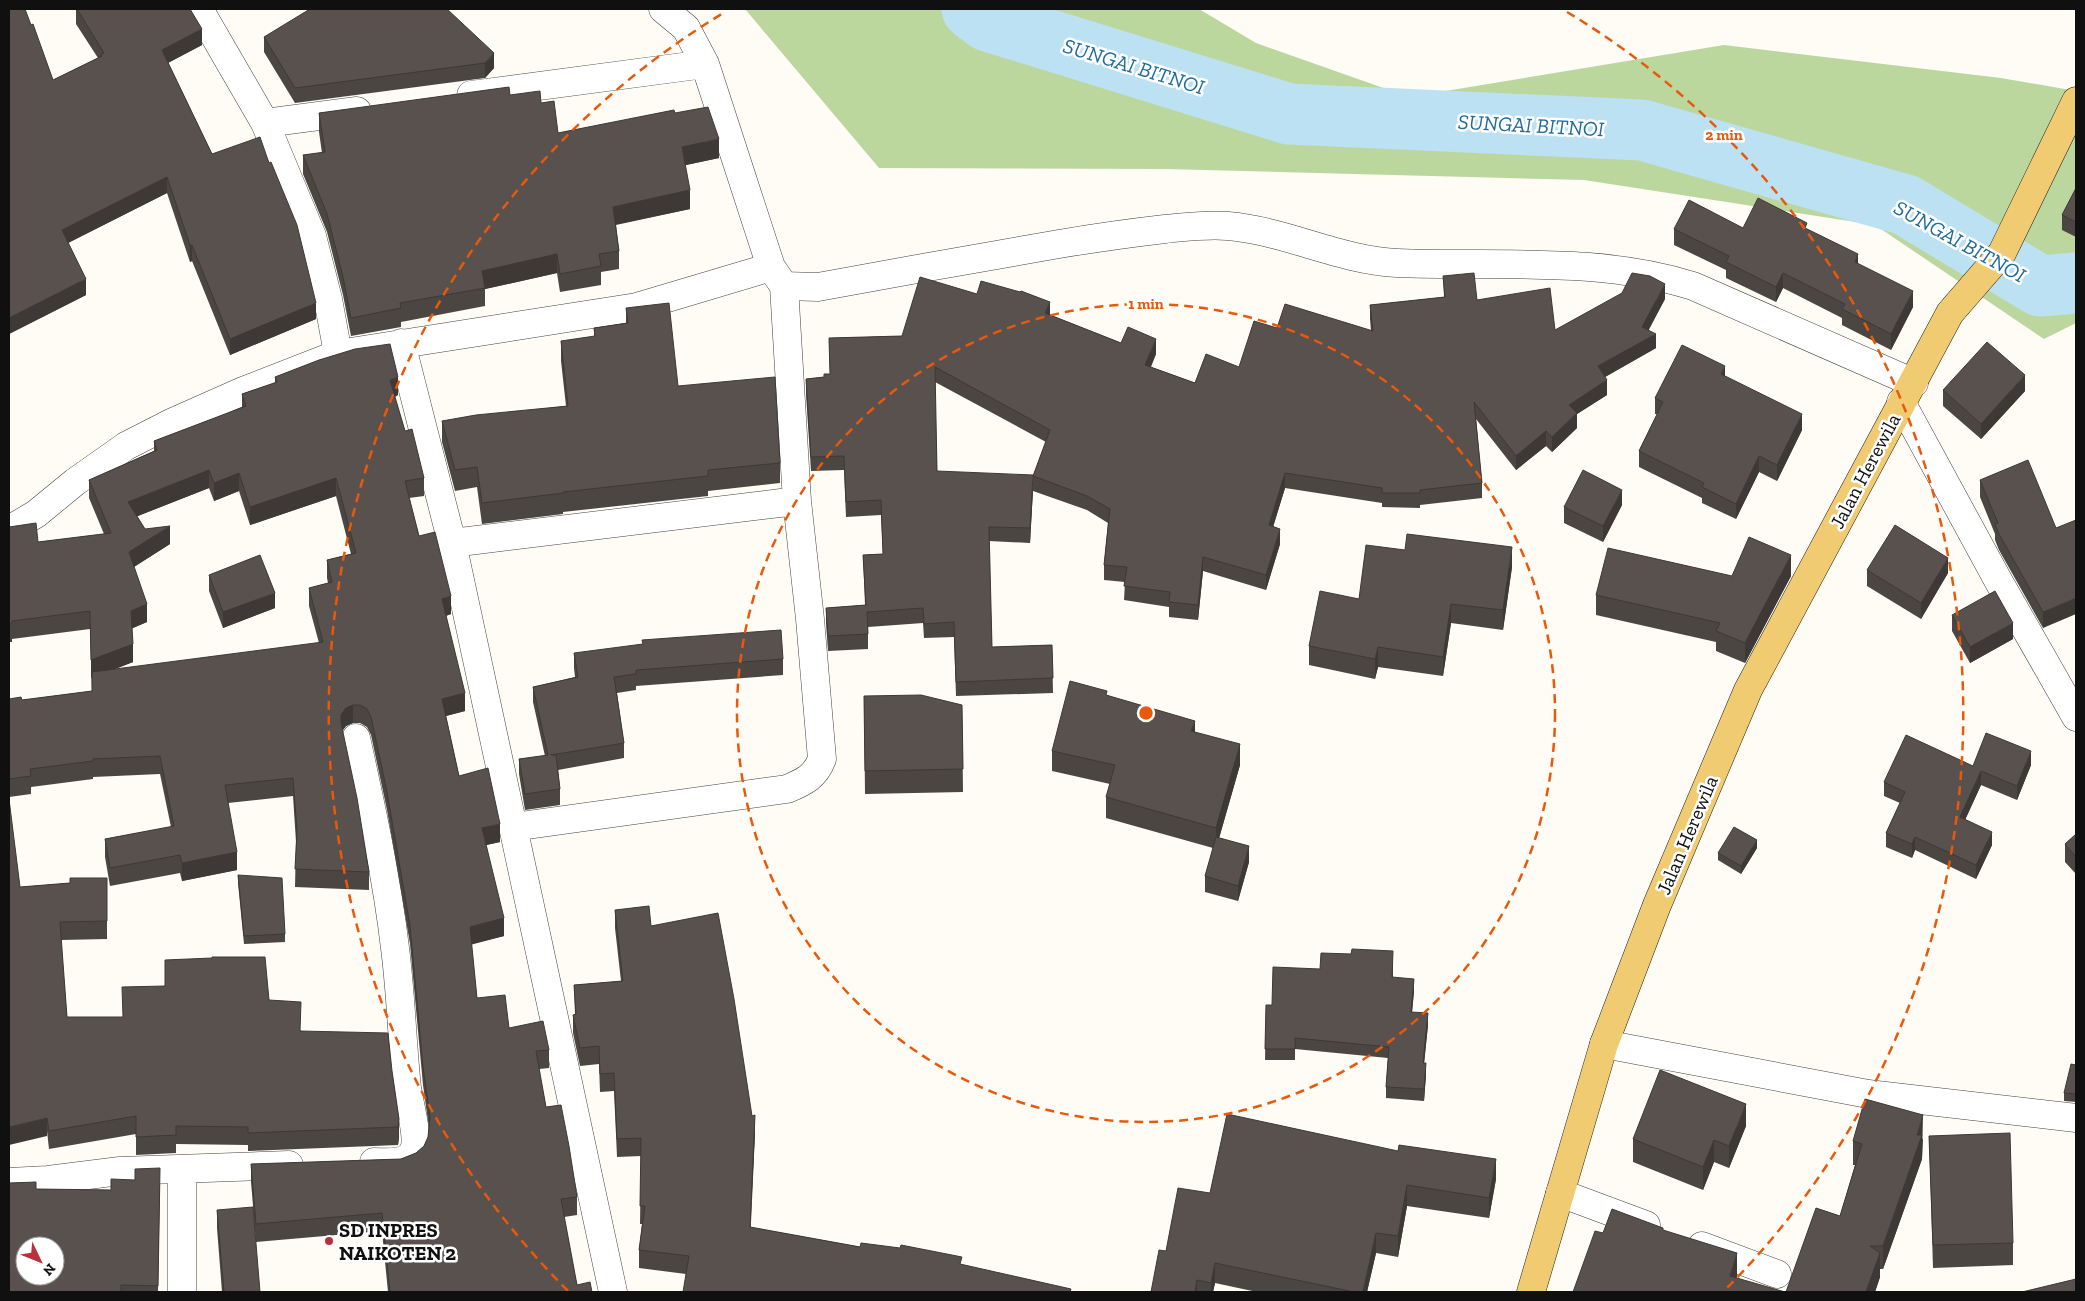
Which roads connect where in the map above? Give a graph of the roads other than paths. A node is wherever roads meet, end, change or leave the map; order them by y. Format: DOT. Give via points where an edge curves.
graph roads {
  1 [pos="199,9"];
  2 [pos="662,9"];
  3 [pos="705,64"];
  4 [pos="450,98"];
  5 [pos="2076,101"];
  6 [pos="382,107"];
  7 [pos="265,124"];
  8 [pos="778,276"];
  9 [pos="401,343"];
  10 [pos="338,354"];
  11 [pos="1908,392"];
  12 [pos="797,501"];
  13 [pos="9,530"];
  14 [pos="452,543"];
  15 [pos="2076,717"];
  16 [pos="356,738"];
  17 [pos="513,827"];
  18 [pos="1604,1044"];
  19 [pos="2076,1118"];
  20 [pos="351,1163"];
  21 [pos="311,1164"];
  22 [pos="182,1169"];
  23 [pos="9,1182"];
  24 [pos="1560,1193"];
  25 [pos="1778,1274"];
  26 [pos="182,1292"];
  27 [pos="613,1292"];
  28 [pos="1531,1292"];
  1 -- 7 [label="street"];
  2 -- 3 [label="street" via="686,28"];
  3 -- 4 [label="street"];
  3 -- 8 [label="street"];
  5 -- 11 [label="main road, Jalan Herewila" via="2002,253 1950,313"];
  6 -- 7 [label="street"];
  7 -- 10 [label="street" via="312,236"];
  8 -- 9 [label="street" via="637,307"];
  8 -- 11 [label="street" via="818,287 1108,235 1226,225 1272,232 1365,260 1575,266 1665,277 1693,286"];
  8 -- 12 [label="street"];
  9 -- 10 [label="street"];
  9 -- 14 [label="street"];
  10 -- 13 [label="street" via="243,390 126,446 36,514"];
  11 -- 15 [label="street" via="1999,582"];
  11 -- 18 [label="main road, Jalan Herewila" via="1748,690 1657,905"];
  12 -- 14 [label="street"];
  12 -- 17 [label="street" via="822,759 809,780 787,789"];
  14 -- 17 [label="street"];
  16 -- 20 [label="street" via="395,947 407,1087 415,1137 413,1153 406,1159"];
  17 -- 27 [label="street"];
  18 -- 19 [label="street" via="1868,1094"];
  18 -- 24 [label="main road, Jalan Herewila"];
  21 -- 22 [label="street"];
  22 -- 23 [label="street" via="120,1171"];
  22 -- 26 [label="street"];
  24 -- 25 [label="street"];
  24 -- 28 [label="main road, Jalan Herewila"];
}
